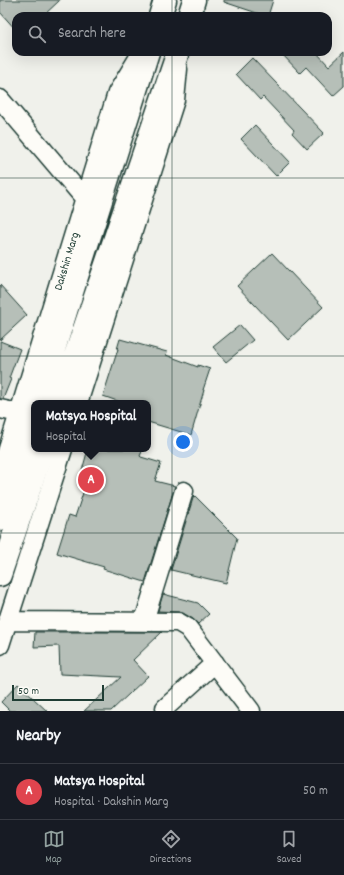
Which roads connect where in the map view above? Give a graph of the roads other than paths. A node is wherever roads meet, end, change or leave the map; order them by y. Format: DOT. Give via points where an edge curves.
graph roads {
  1 [pos="165,0"];
  2 [pos="161,12"];
  3 [pos="140,56"];
  4 [pos="147,56"];
  5 [pos="178,56"];
  6 [pos="179,56"];
  7 [pos="0,99"];
  8 [pos="85,199"];
  9 [pos="32,400"];
  10 [pos="33,400"];
  11 [pos="59,400"];
  12 [pos="79,400"];
  13 [pos="0,409"];
  14 [pos="30,409"];
  15 [pos="42,452"];
  16 [pos="62,452"];
  17 [pos="0,475"];
  18 [pos="184,491"];
  19 [pos="0,519"];
  20 [pos="1,573"];
  21 [pos="8,621"];
  22 [pos="144,621"];
  23 [pos="0,645"];
  24 [pos="215,663"];
  25 [pos="165,708"];
  26 [pos="251,711"];
  1 -- 2 [label="highway"];
  3 -- 8 [label="street, Dakshin Marg" via="117,93"];
  4 -- 10 [label="highway, Dakshin Marg"];
  5 -- 11 [label="highway"];
  6 -- 12 [label="street" via="175,100"];
  7 -- 8 [label="street"];
  8 -- 9 [label="street, Dakshin Marg"];
  13 -- 14 [label="street"];
  14 -- 17 [label="street, Dakshin Marg"];
  14 -- 19 [label="highway, Dakshin Marg"];
  15 -- 20 [label="highway"];
  16 -- 21 [label="street"];
  18 -- 22 [label="street"];
  21 -- 22 [label="street"];
  21 -- 23 [label="street"];
  22 -- 24 [label="street" via="178,622 188,628"];
  24 -- 25 [label="street"];
  24 -- 26 [label="street"];
}
